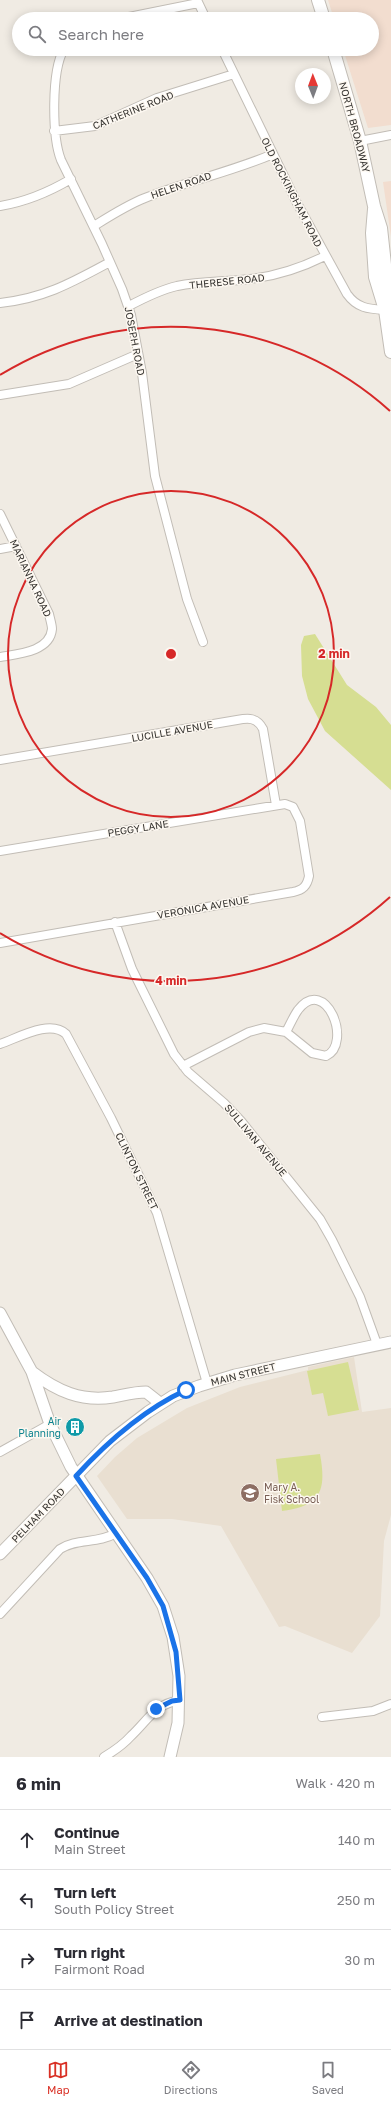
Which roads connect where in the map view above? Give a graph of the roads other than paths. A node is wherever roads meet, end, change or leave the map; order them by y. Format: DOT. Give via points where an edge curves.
graph roads {
  1 [pos="318,0"];
  2 [pos="198,1"];
  3 [pos="150,12"];
  4 [pos="203,12"];
  5 [pos="322,12"];
  6 [pos="61,56"];
  7 [pos="225,56"];
  8 [pos="335,56"];
  9 [pos="234,74"];
  10 [pos="54,132"];
  11 [pos="391,136"];
  12 [pos="360,141"];
  13 [pos="273,154"];
  14 [pos="71,179"];
  15 [pos="0,206"];
  16 [pos="94,226"];
  17 [pos="325,256"];
  18 [pos="110,262"];
  19 [pos="0,303"];
  20 [pos="129,306"];
  21 [pos="385,310"];
  22 [pos="391,352"];
  23 [pos="138,354"];
  24 [pos="0,395"];
  25 [pos="0,514"];
  26 [pos="16,546"];
  27 [pos="0,549"];
  28 [pos="203,642"];
  29 [pos="0,657"];
  30 [pos="0,760"];
  31 [pos="276,805"];
  32 [pos="0,851"];
  33 [pos="115,922"];
  34 [pos="0,943"];
  35 [pos="286,1032"];
  36 [pos="0,1044"];
  37 [pos="183,1066"];
  38 [pos="0,1313"];
  39 [pos="391,1342"];
  40 [pos="377,1344"];
  41 [pos="32,1372"];
  42 [pos="207,1383"];
  43 [pos="160,1403"];
  44 [pos="50,1424"];
  45 [pos="0,1452"];
  46 [pos="76,1476"];
  47 [pos="116,1533"];
  48 [pos="0,1554"];
  49 [pos="0,1614"];
  50 [pos="180,1700"];
  51 [pos="391,1704"];
  52 [pos="322,1717"];
  53 [pos="108,1756"];
  54 [pos="170,1757"];
  1 -- 5 [label="main road"];
  2 -- 3 [label="street"];
  2 -- 4 [label="street"];
  6 -- 10 [label="street, JOSEPH ROAD"];
  7 -- 9 [label="street, OLD ROCKINGHAM ROAD"];
  8 -- 12 [label="main road, NORTH BROADWAY"];
  9 -- 10 [label="street, CATHERINE ROAD" via="156,98 95,126"];
  9 -- 13 [label="street, OLD ROCKINGHAM ROAD"];
  10 -- 14 [label="street, JOSEPH ROAD" via="58,152"];
  11 -- 12 [label="street"];
  12 -- 21 [label="main road, NORTH BROADWAY" via="374,206 372,233 375,277"];
  13 -- 16 [label="street, HELEN ROAD" via="234,170 211,175 145,198"];
  13 -- 17 [label="street, OLD ROCKINGHAM ROAD"];
  14 -- 15 [label="street" via="53,190"];
  14 -- 16 [label="street, JOSEPH ROAD"];
  16 -- 18 [label="street, JOSEPH ROAD"];
  17 -- 20 [label="street, THERESE ROAD" via="275,275 177,286"];
  17 -- 21 [label="street, OLD ROCKINGHAM ROAD" via="353,302 365,308"];
  18 -- 19 [label="street" via="54,291 24,300"];
  18 -- 20 [label="street, JOSEPH ROAD"];
  20 -- 23 [label="street, JOSEPH ROAD"];
  21 -- 22 [label="main road, NORTH BROADWAY"];
  23 -- 24 [label="street" via="69,384"];
  23 -- 28 [label="street, JOSEPH ROAD" via="155,476 185,592"];
  25 -- 26 [label="street, MARIANNA ROAD"];
  26 -- 27 [label="street"];
  26 -- 29 [label="street, MARIANNA ROAD" via="49,614 52,630 49,637 37,648 22,654"];
  30 -- 31 [label="street, LUCILLE AVENUE" via="252,719 263,728"];
  31 -- 32 [label="street, PEGGY LANE"];
  31 -- 33 [label="street, VERONICA AVENUE" via="286,804 293,807 300,821 309,876 308,884 301,890"];
  33 -- 34 [label="street, VERONICA AVENUE"];
  33 -- 37 [label="street, SULLIVAN AVENUE" via="132,969 174,1054"];
  35 -- 35 [label="street" via="312,1053 326,1056 335,1046 336,1023 322,1002 312,1001 302,1006"];
  35 -- 37 [label="street" via="270,1028 254,1030"];
  36 -- 42 [label="street, CLINTON STREET" via="47,1028 58,1029 66,1034 108,1111 157,1214"];
  37 -- 40 [label="street, SULLIVAN AVENUE" via="241,1121 320,1220 360,1297"];
  38 -- 41 [label="street"];
  39 -- 40 [label="street, MAIN STREET"];
  40 -- 42 [label="street, MAIN STREET"];
  41 -- 43 [label="street" via="57,1389 80,1397 97,1399 146,1392"];
  41 -- 44 [label="street"];
  42 -- 43 [label="street, MAIN STREET"];
  43 -- 46 [label="street, MAIN STREET" via="110,1441"];
  44 -- 45 [label="street"];
  44 -- 46 [label="street"];
  46 -- 47 [label="street"];
  46 -- 48 [label="street, PELHAM ROAD"];
  47 -- 49 [label="street" via="103,1539 71,1543 60,1549"];
  47 -- 50 [label="street" via="163,1606 176,1652"];
  50 -- 53 [label="street" via="156,1709"];
  50 -- 54 [label="street" via="178,1723"];
  51 -- 52 [label="street" via="373,1711"];
}
